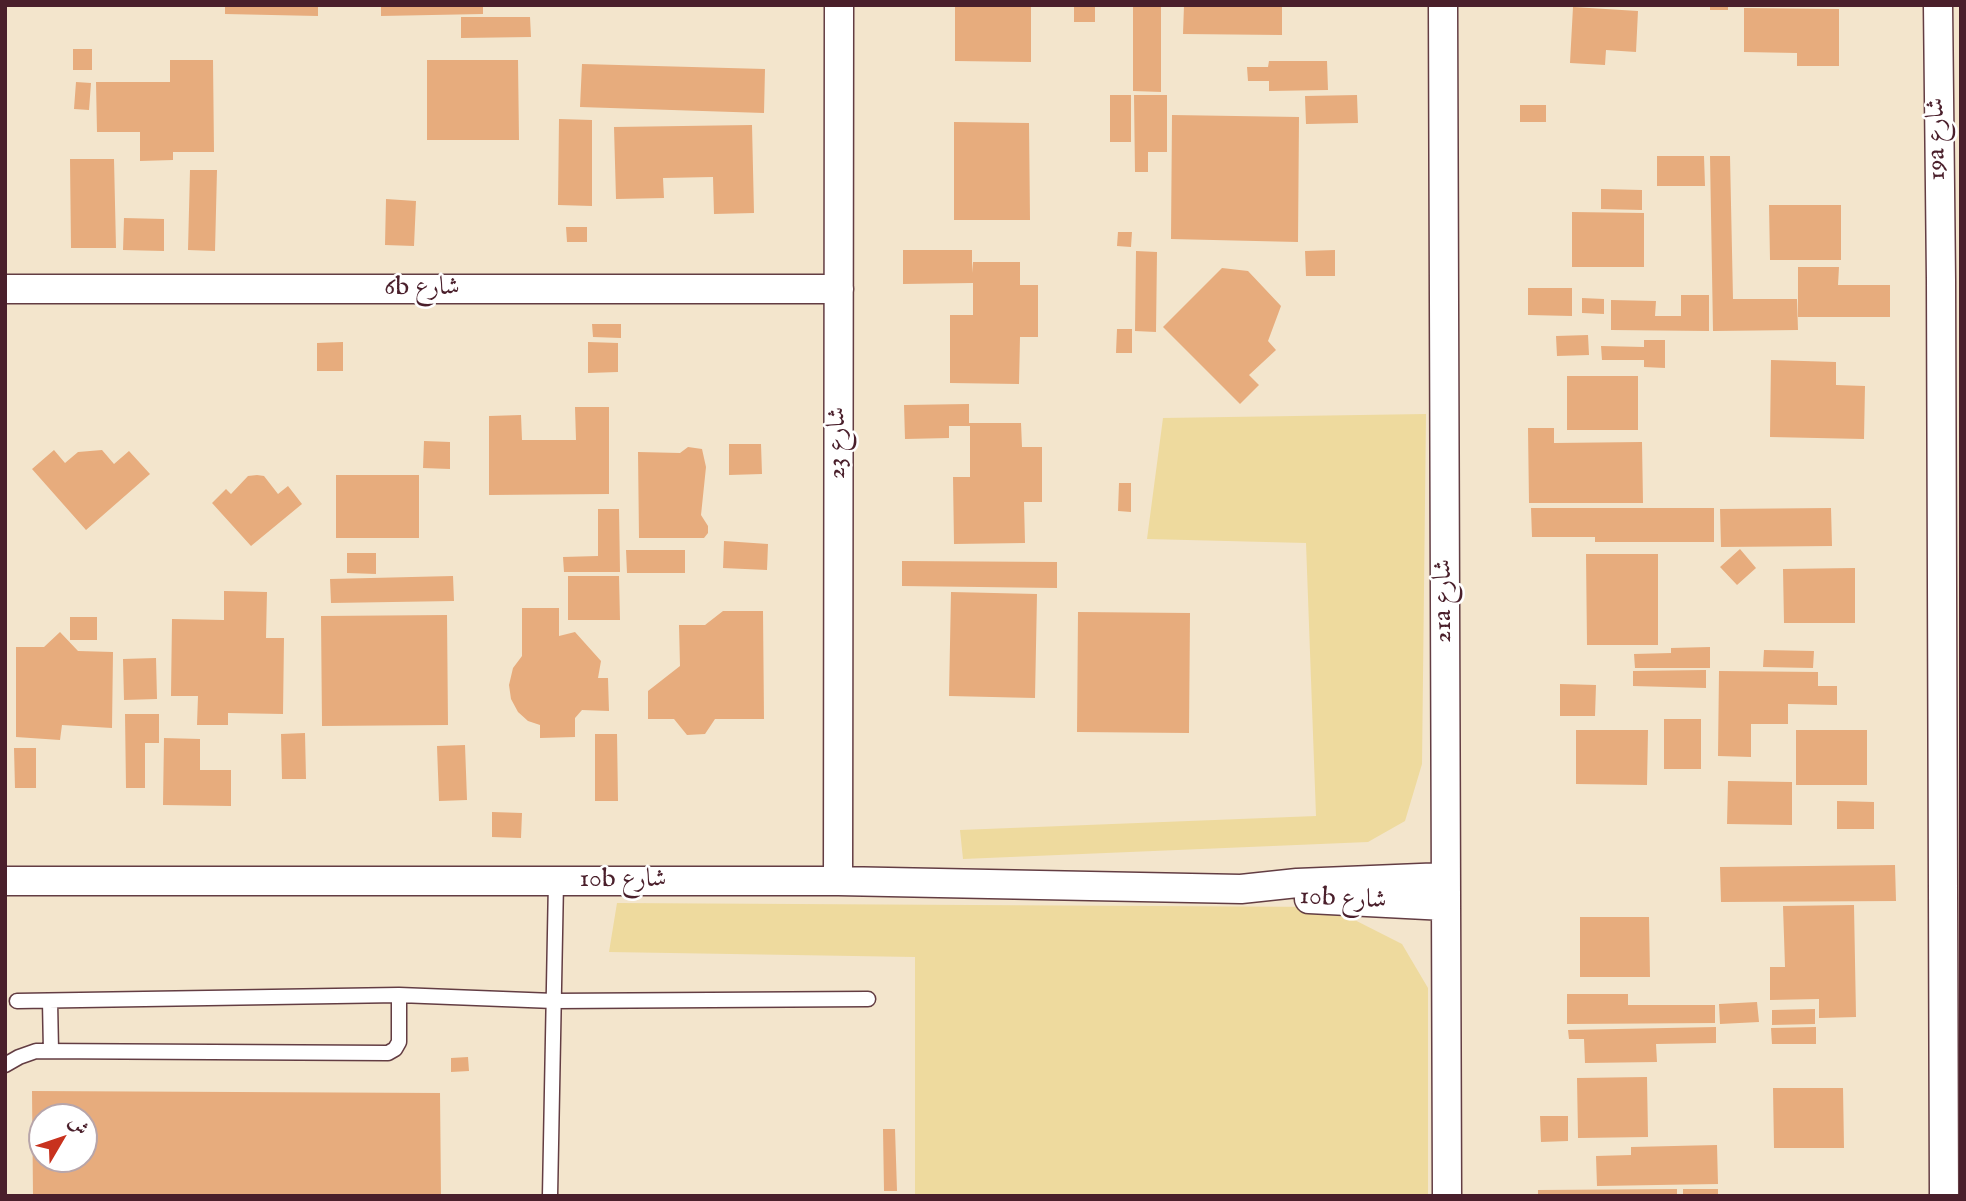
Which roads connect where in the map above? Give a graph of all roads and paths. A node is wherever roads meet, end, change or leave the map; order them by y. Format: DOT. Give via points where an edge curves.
graph roads {
  1 [pos="839,5"];
  2 [pos="1443,5"];
  3 [pos="1938,5"];
  4 [pos="1951,280"];
  5 [pos="5,289"];
  6 [pos="839,289"];
  7 [pos="1952,740"];
  8 [pos="1445,877"];
  9 [pos="5,881"];
  10 [pos="556,881"];
  11 [pos="838,881"];
  12 [pos="1241,889"];
  13 [pos="1445,906"];
  14 [pos="399,995"];
  15 [pos="868,999"];
  16 [pos="17,1001"];
  17 [pos="50,1001"];
  18 [pos="554,1001"];
  19 [pos="51,1051"];
  20 [pos="5,1066"];
  21 [pos="1952,1139"];
  22 [pos="551,1196"];
  23 [pos="1447,1196"];
  24 [pos="1944,1196"];
  1 -- 6 [label="street, شارع 23"];
  2 -- 8 [label="street, 21a شارع"];
  3 -- 4 [label="street, 19a شارع"];
  4 -- 7 [label="street, 19a شارع"];
  5 -- 6 [label="street, 6b شارع"];
  6 -- 11 [label="street, شارع 23"];
  7 -- 21 [label="street, 19a شارع"];
  8 -- 12 [label="street, 10b شارع"];
  8 -- 13 [label="street, 21a شارع"];
  9 -- 10 [label="street, 10b شارع"];
  10 -- 11 [label="street, 10b شارع"];
  10 -- 18 [label="lane"];
  11 -- 12 [label="street, 10b شارع"];
  12 -- 13 [label="street, 10b شارع" via="1295,898"];
  13 -- 23 [label="street, 21a شارع"];
  14 -- 17 [label="lane"];
  14 -- 18 [label="lane"];
  14 -- 19 [label="lane" via="399,1042 388,1053"];
  15 -- 18 [label="lane"];
  16 -- 17 [label="lane"];
  17 -- 19 [label="lane"];
  18 -- 22 [label="lane"];
  19 -- 20 [label="lane" via="36,1051"];
  21 -- 24 [label="street, 19a شارع"];
}
